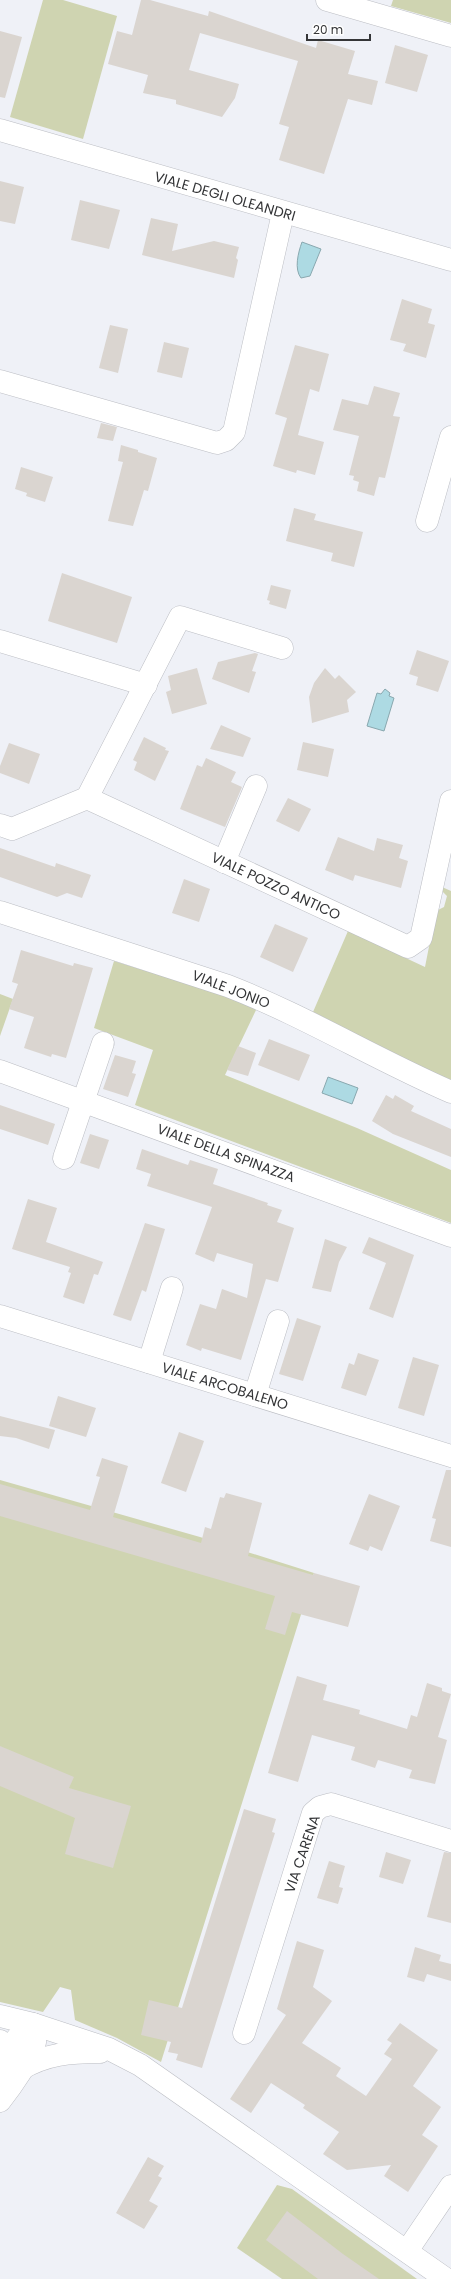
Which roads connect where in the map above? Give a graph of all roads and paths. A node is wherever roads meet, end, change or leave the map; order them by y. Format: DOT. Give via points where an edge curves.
graph roads {
  1 [pos="327,0"];
  2 [pos="451,36"];
  3 [pos="0,130"];
  4 [pos="283,213"];
  5 [pos="451,260"];
  6 [pos="0,381"];
  7 [pos="451,437"];
  8 [pos="427,521"];
  9 [pos="0,641"];
  10 [pos="282,648"];
  11 [pos="146,685"];
  12 [pos="256,786"];
  13 [pos="88,798"];
  14 [pos="451,801"];
  15 [pos="0,825"];
  16 [pos="224,862"];
  17 [pos="0,912"];
  18 [pos="102,1043"];
  19 [pos="0,1071"];
  20 [pos="451,1092"];
  21 [pos="83,1101"];
  22 [pos="64,1158"];
  23 [pos="451,1236"];
  24 [pos="172,1288"];
  25 [pos="0,1316"];
  26 [pos="278,1321"];
  27 [pos="149,1362"];
  28 [pos="255,1396"];
  29 [pos="451,1456"];
  30 [pos="451,1841"];
  31 [pos="0,2016"];
  32 [pos="33,2024"];
  33 [pos="244,2034"];
  34 [pos="115,2053"];
  35 [pos="7,2062"];
  36 [pos="0,2101"];
  37 [pos="451,2186"];
  38 [pos="407,2252"];
  39 [pos="446,2279"];
  1 -- 2 [label="street"];
  3 -- 4 [label="street, VIALE DEGLI OLEANDRI"];
  4 -- 5 [label="street, VIALE DEGLI OLEANDRI"];
  4 -- 6 [label="street" via="234,432 226,440 217,442"];
  7 -- 8 [label="street"];
  9 -- 11 [label="street"];
  10 -- 11 [label="street" via="180,617"];
  11 -- 13 [label="street"];
  12 -- 16 [label="street"];
  13 -- 15 [label="street" via="12,829"];
  13 -- 16 [label="street, VIALE POZZO ANTICO"];
  14 -- 16 [label="street, VIALE POZZO ANTICO" via="421,938 408,947"];
  17 -- 20 [label="street, VIALE JONIO" via="254,996 402,1071"];
  18 -- 21 [label="street"];
  19 -- 21 [label="street, VIALE DELLA SPINAZZA"];
  21 -- 22 [label="street"];
  21 -- 23 [label="street, VIALE DELLA SPINAZZA"];
  24 -- 27 [label="street"];
  25 -- 27 [label="street, VIALE ARCOBALENO"];
  26 -- 28 [label="street"];
  27 -- 28 [label="street, VIALE ARCOBALENO"];
  28 -- 29 [label="street, VIALE ARCOBALENO"];
  30 -- 33 [label="street, VIA CARENA" via="331,1804 320,1807 313,1813"];
  31 -- 32 [label="street"];
  32 -- 34 [label="street"];
  32 -- 35 [label="street" via="19,2033 11,2044"];
  34 -- 35 [label="street" via="57,2054 38,2060"];
  34 -- 38 [label="street" via="140,2065"];
  35 -- 36 [label="street"];
  37 -- 38 [label="street"];
  38 -- 39 [label="street"];
}
